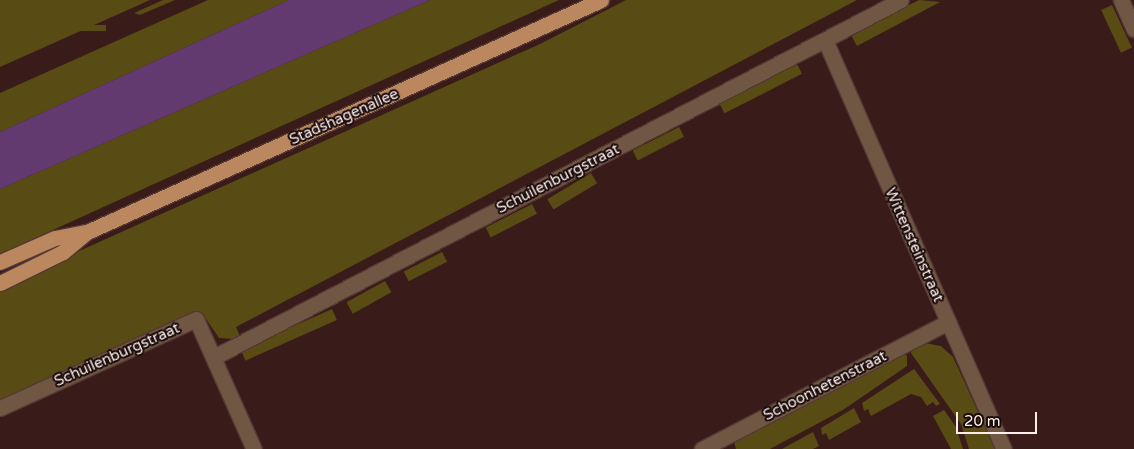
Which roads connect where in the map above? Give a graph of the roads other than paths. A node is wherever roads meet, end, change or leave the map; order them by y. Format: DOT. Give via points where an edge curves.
graph roads {
  1 [pos="601,0"];
  2 [pos="901,0"];
  3 [pos="1121,0"];
  4 [pos="1134,29"];
  5 [pos="825,40"];
  6 [pos="87,232"];
  7 [pos="0,262"];
  8 [pos="0,283"];
  9 [pos="948,322"];
  10 [pos="214,356"];
  11 [pos="0,408"];
  12 [pos="254,449"];
  13 [pos="702,449"];
  14 [pos="1004,449"];
  1 -- 6 [label="main road, Stadshagenallee"];
  2 -- 5 [label="street, Schuilenburgstraat"];
  3 -- 4 [label="street"];
  5 -- 9 [label="street, Wittensteinstraat"];
  5 -- 10 [label="street, Schuilenburgstraat"];
  6 -- 7 [label="main road, Stadshagenallee" via="55,238"];
  6 -- 8 [label="main road, Stadshagenallee" via="62,252"];
  9 -- 13 [label="street, Schoonhetenstraat"];
  9 -- 14 [label="street, Wittensteinstraat"];
  10 -- 11 [label="street, Schuilenburgstraat" via="196,319"];
  10 -- 12 [label="street, Schuilenburgstraat"];
}
